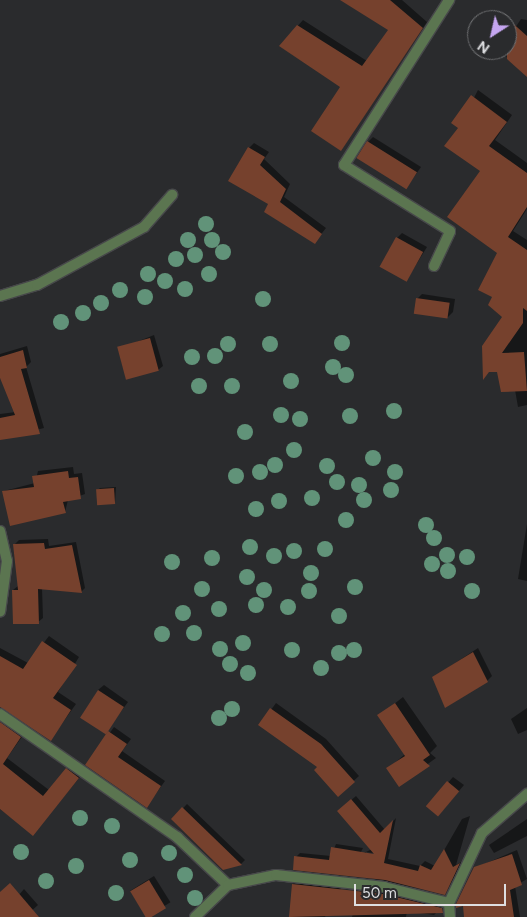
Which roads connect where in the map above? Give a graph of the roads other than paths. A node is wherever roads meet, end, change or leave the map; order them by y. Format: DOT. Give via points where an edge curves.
graph roads {
  1 [pos="449,0"];
  2 [pos="172,195"];
  3 [pos="434,266"];
  4 [pos="0,296"];
  5 [pos="0,531"];
  6 [pos="0,612"];
  7 [pos="0,714"];
  8 [pos="527,794"];
  9 [pos="228,885"];
  10 [pos="449,903"];
  11 [pos="195,917"];
  12 [pos="450,917"];
  1 -- 3 [label="street" via="344,165 450,231"];
  2 -- 4 [label="street" via="144,227 37,285"];
  5 -- 6 [label="street" via="7,561"];
  7 -- 9 [label="street" via="177,837"];
  8 -- 10 [label="street" via="482,833"];
  9 -- 10 [label="street" via="276,875 384,887"];
  9 -- 11 [label="street"];
  10 -- 12 [label="street"];
}
